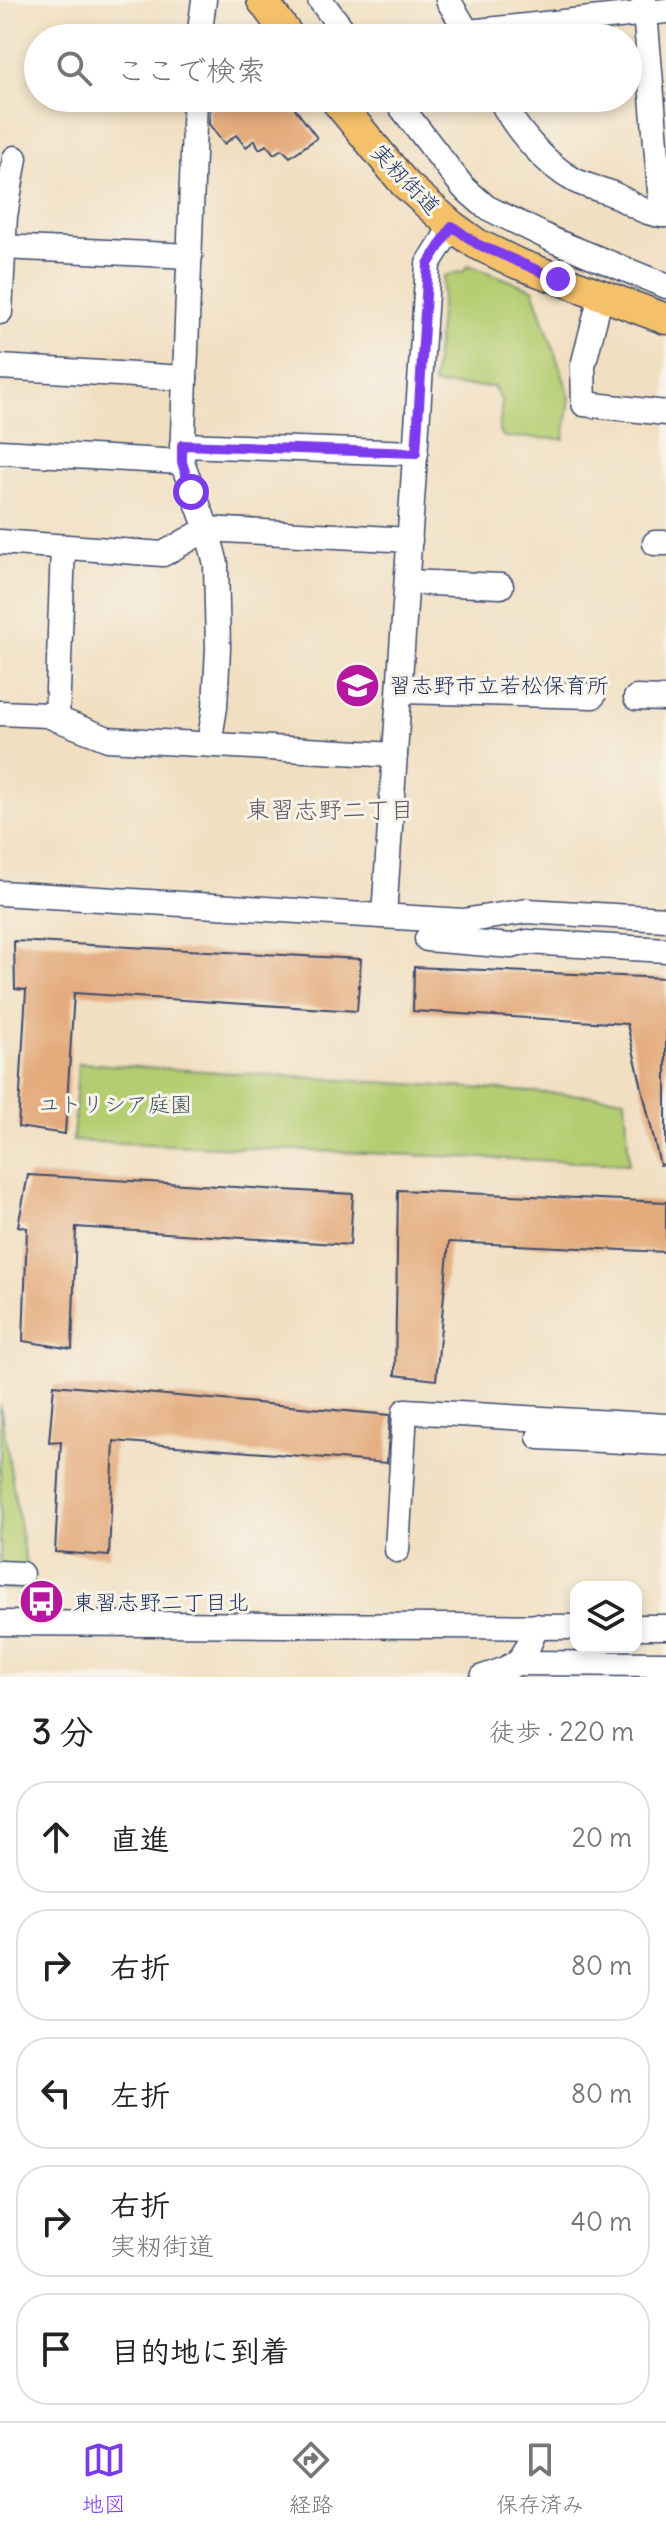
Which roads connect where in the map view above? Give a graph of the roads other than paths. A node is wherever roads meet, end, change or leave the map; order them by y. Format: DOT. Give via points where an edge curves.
graph roads {
  1 [pos="204,0"];
  2 [pos="262,0"];
  3 [pos="320,0"];
  4 [pos="448,0"];
  5 [pos="652,8"];
  6 [pos="543,12"];
  7 [pos="201,24"];
  8 [pos="280,24"];
  9 [pos="338,24"];
  10 [pos="463,24"];
  11 [pos="505,24"];
  12 [pos="195,112"];
  13 [pos="346,112"];
  14 [pos="405,112"];
  15 [pos="506,112"];
  16 [pos="15,158"];
  17 [pos="664,215"];
  18 [pos="452,226"];
  19 [pos="3,247"];
  20 [pos="190,256"];
  21 [pos="666,286"];
  22 [pos="601,295"];
  23 [pos="0,312"];
  24 [pos="666,319"];
  25 [pos="0,367"];
  26 [pos="185,378"];
  27 [pos="666,413"];
  28 [pos="0,452"];
  29 [pos="182,453"];
  30 [pos="416,453"];
  31 [pos="207,529"];
  32 [pos="410,540"];
  33 [pos="0,542"];
  34 [pos="63,547"];
  35 [pos="407,582"];
  36 [pos="501,586"];
  37 [pos="400,691"];
  38 [pos="593,696"];
  39 [pos="636,698"];
  40 [pos="666,699"];
  41 [pos="0,713"];
  42 [pos="57,719"];
  43 [pos="209,744"];
  44 [pos="395,755"];
  45 [pos="0,893"];
  46 [pos="384,916"];
  47 [pos="666,919"];
  48 [pos="427,939"];
  49 [pos="666,950"];
  50 [pos="666,1426"];
  51 [pos="539,1437"];
  52 [pos="666,1443"];
  53 [pos="397,1550"];
  54 [pos="0,1623"];
  55 [pos="536,1626"];
  56 [pos="570,1627"];
  57 [pos="642,1627"];
  58 [pos="666,1627"];
  59 [pos="517,1663"];
  60 [pos="666,1664"];
  61 [pos="483,1677"];
  1 -- 7 [label="street"];
  2 -- 8 [label="main road"];
  3 -- 9 [label="street"];
  4 -- 10 [label="street"];
  5 -- 6 [label="street"];
  5 -- 17 [label="street"];
  6 -- 11 [label="street"];
  12 -- 20 [label="street"];
  13 -- 18 [label="main road, 実籾街道" via="404,183"];
  14 -- 21 [label="street" via="463,187 486,207"];
  15 -- 17 [label="street" via="554,168 650,215"];
  16 -- 19 [label="street"];
  18 -- 22 [label="main road, 実籾街道" via="516,263"];
  18 -- 30 [label="street" via="428,264"];
  19 -- 20 [label="street"];
  19 -- 23 [label="street"];
  20 -- 26 [label="street"];
  22 -- 24 [label="main road, 実籾街道"];
  22 -- 27 [label="street" via="583,366 584,404"];
  25 -- 26 [label="street"];
  26 -- 29 [label="street"];
  28 -- 29 [label="street"];
  29 -- 30 [label="street"];
  29 -- 31 [label="street"];
  30 -- 32 [label="street"];
  31 -- 32 [label="street"];
  31 -- 34 [label="street" via="163,554"];
  31 -- 43 [label="street" via="216,564 218,648"];
  32 -- 35 [label="street"];
  33 -- 34 [label="street"];
  34 -- 42 [label="street"];
  35 -- 36 [label="street"];
  35 -- 37 [label="street"];
  37 -- 38 [label="street"];
  37 -- 44 [label="street"];
  39 -- 40 [label="street"];
  41 -- 42 [label="street"];
  42 -- 43 [label="street" via="108,739"];
  43 -- 44 [label="street"];
  44 -- 46 [label="street"];
  45 -- 46 [label="street"];
  46 -- 47 [label="street" via="463,921 527,911"];
  48 -- 49 [label="street"];
  50 -- 53 [label="street" via="405,1411"];
  51 -- 52 [label="street"];
  54 -- 55 [label="street"];
  55 -- 56 [label="street"];
  55 -- 59 [label="street" via="527,1654"];
  57 -- 58 [label="street"];
  59 -- 60 [label="street"];
  59 -- 61 [label="street"];
}
